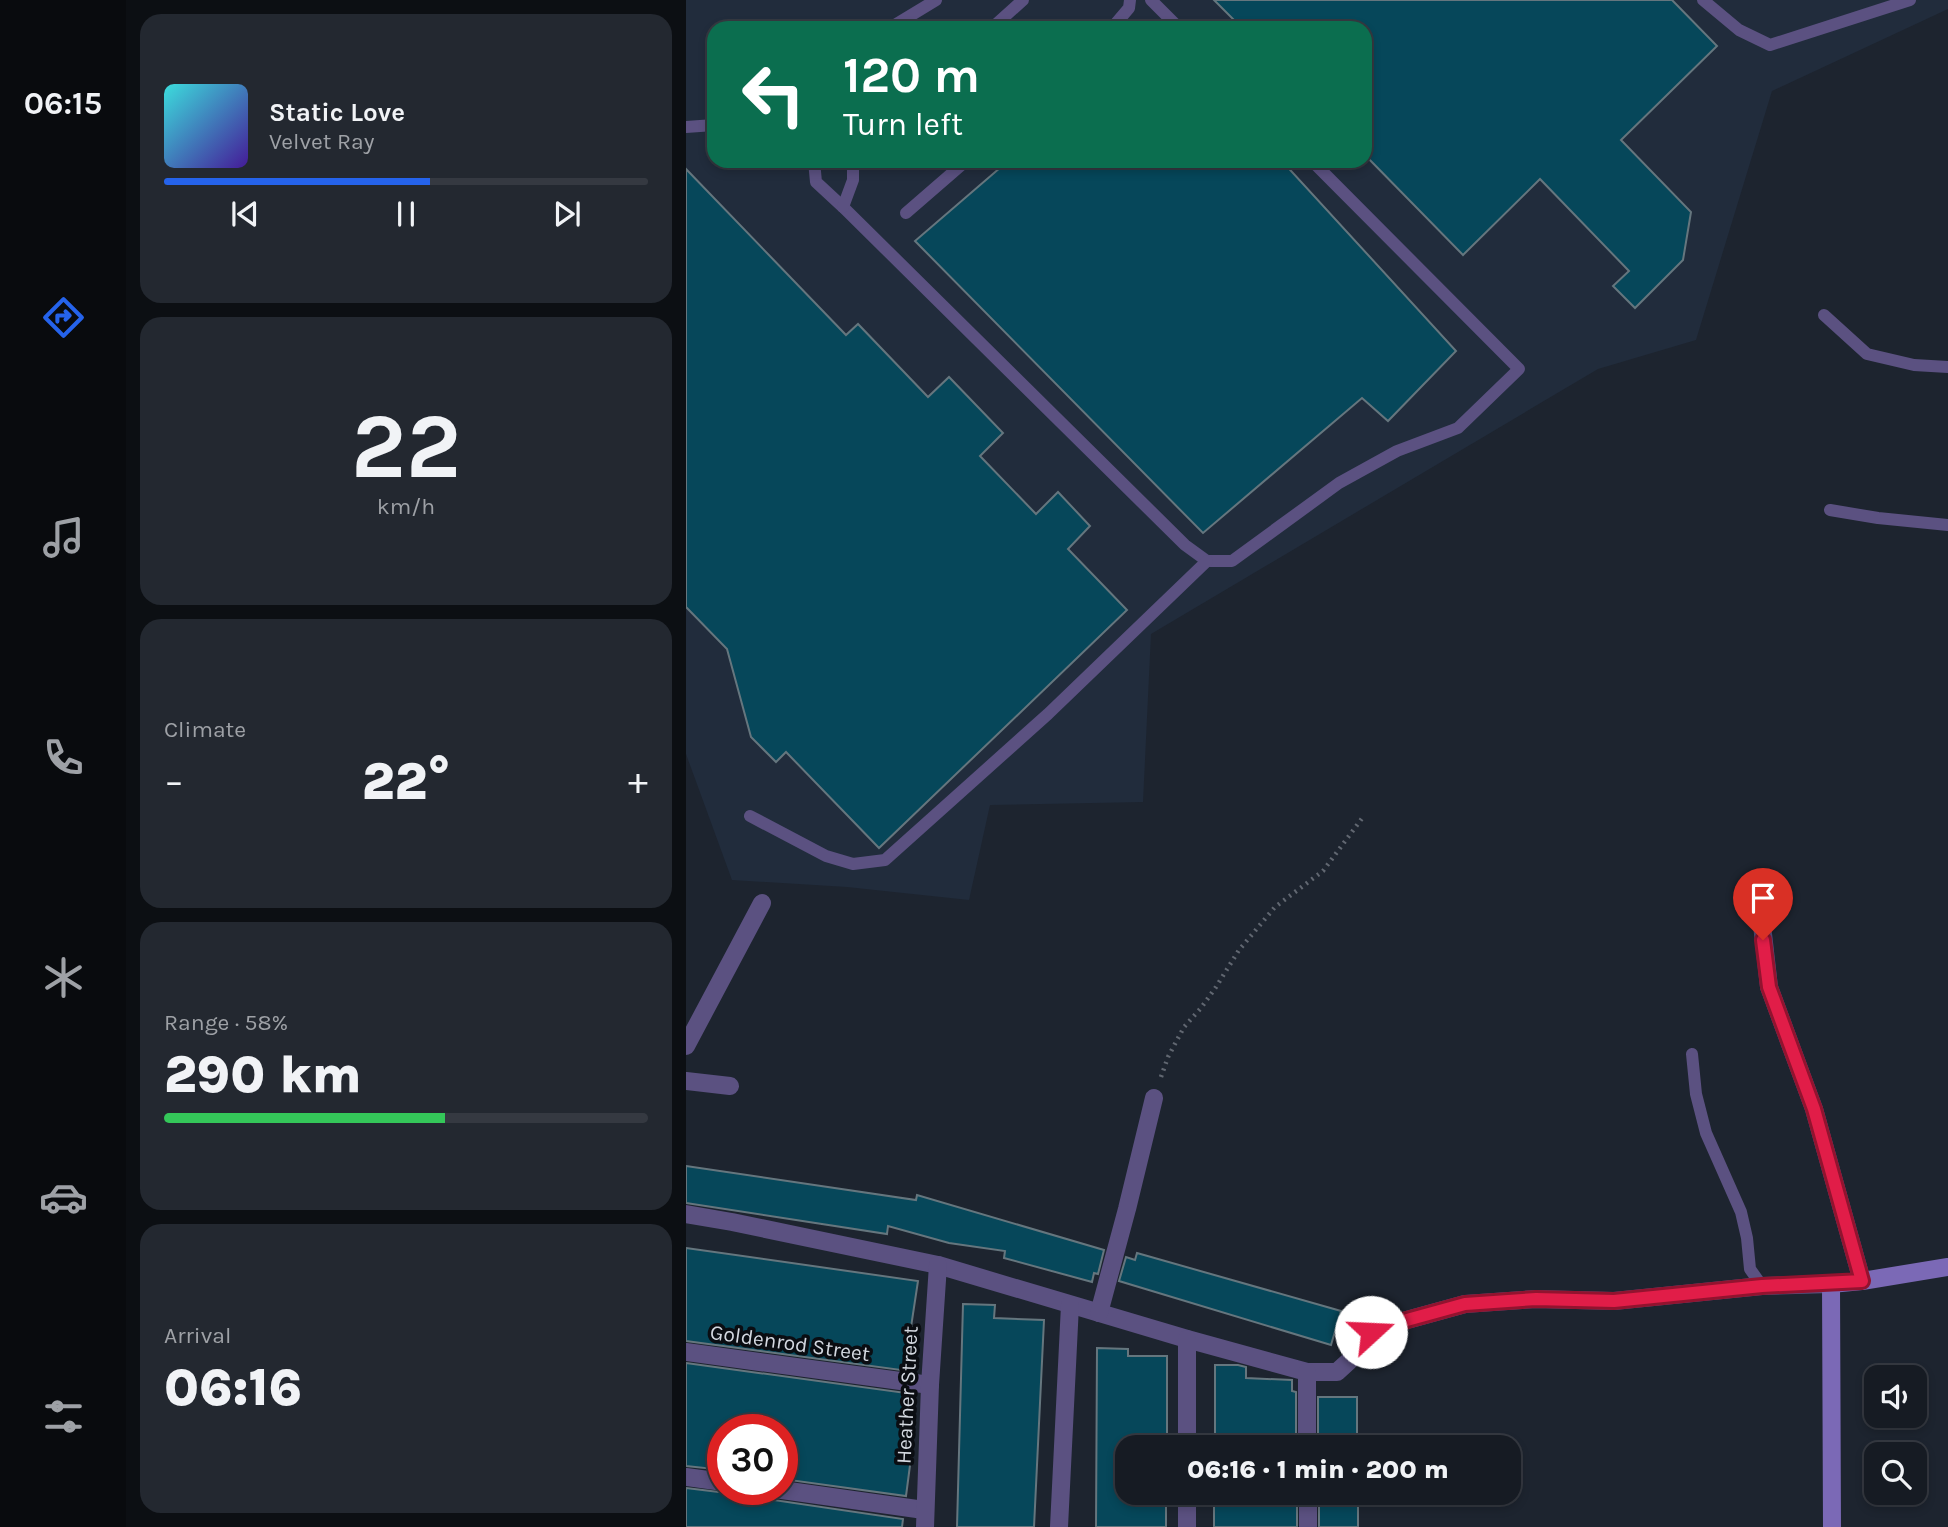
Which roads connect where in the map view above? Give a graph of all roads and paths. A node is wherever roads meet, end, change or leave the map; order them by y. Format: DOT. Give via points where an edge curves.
graph roads {
  1 [pos="936,0"];
  2 [pos="1023,0"];
  3 [pos="1130,0"];
  4 [pos="1151,0"];
  5 [pos="1703,0"];
  6 [pos="1910,0"];
  7 [pos="902,21"];
  8 [pos="1000,21"];
  9 [pos="1118,21"];
  10 [pos="1172,21"];
  11 [pos="707,126"];
  12 [pos="686,127"];
  13 [pos="815,168"];
  14 [pos="853,168"];
  15 [pos="958,168"];
  16 [pos="1319,168"];
  17 [pos="843,206"];
  18 [pos="906,213"];
  19 [pos="1824,315"];
  20 [pos="1948,367"];
  21 [pos="1830,510"];
  22 [pos="1948,526"];
  23 [pos="1207,561"];
  24 [pos="750,816"];
  25 [pos="1363,817"];
  26 [pos="762,902"];
  27 [pos="1761,916"];
  28 [pos="686,1045"];
  29 [pos="1692,1055"];
  30 [pos="686,1081"];
  31 [pos="730,1087"];
  32 [pos="1154,1098"];
  33 [pos="686,1214"];
  34 [pos="938,1265"];
  35 [pos="1948,1267"];
  36 [pos="1862,1281"];
  37 [pos="1831,1284"];
  38 [pos="1762,1286"];
  39 [pos="1070,1305"];
  40 [pos="1099,1313"];
  41 [pos="1187,1339"];
  42 [pos="686,1352"];
  43 [pos="1307,1372"];
  44 [pos="930,1385"];
  45 [pos="1187,1435"];
  46 [pos="1307,1435"];
  47 [pos="686,1477"];
  48 [pos="707,1480"];
  49 [pos="798,1493"];
  50 [pos="1187,1505"];
  51 [pos="1308,1505"];
  52 [pos="924,1518"];
  53 [pos="1059,1527"];
  54 [pos="1186,1527"];
  55 [pos="1308,1527"];
  56 [pos="1832,1527"];
  1 -- 7 [label="lane"];
  2 -- 8 [label="lane"];
  3 -- 9 [label="lane"];
  4 -- 10 [label="lane"];
  5 -- 6 [label="lane" via="1739,30 1770,45"];
  11 -- 12 [label="lane"];
  13 -- 17 [label="lane" via="816,183"];
  14 -- 17 [label="lane"];
  15 -- 18 [label="lane"];
  16 -- 23 [label="lane" via="1519,369 1458,428 1397,451 1339,483 1232,561"];
  17 -- 23 [label="lane" via="1185,545"];
  19 -- 20 [label="lane" via="1867,354"];
  21 -- 22 [label="lane"];
  23 -- 24 [label="lane" via="1048,715 885,860 853,864 827,856"];
  25 -- 32 [label="path" via="1323,871 1275,907 1240,950 1184,1027"];
  26 -- 28 [label="street"];
  27 -- 36 [label="street" via="1769,987 1814,1109"];
  29 -- 38 [label="lane" via="1706,1133 1741,1212 1750,1269"];
  30 -- 31 [label="street"];
  32 -- 40 [label="street"];
  33 -- 34 [label="street"];
  34 -- 39 [label="street"];
  34 -- 44 [label="street, Heather Street"];
  35 -- 36 [label="street"];
  36 -- 37 [label="street"];
  37 -- 38 [label="street"];
  37 -- 56 [label="street"];
  38 -- 43 [label="street" via="1614,1301 1536,1299 1465,1304 1371,1332 1337,1372"];
  39 -- 40 [label="street"];
  39 -- 53 [label="street"];
  40 -- 41 [label="street"];
  41 -- 43 [label="street"];
  41 -- 45 [label="street"];
  42 -- 44 [label="street, Goldenrod Street"];
  43 -- 46 [label="street"];
  44 -- 52 [label="street, Heather Street"];
  47 -- 48 [label="street"];
  49 -- 52 [label="street"];
  50 -- 54 [label="street"];
  51 -- 55 [label="street"];
}
